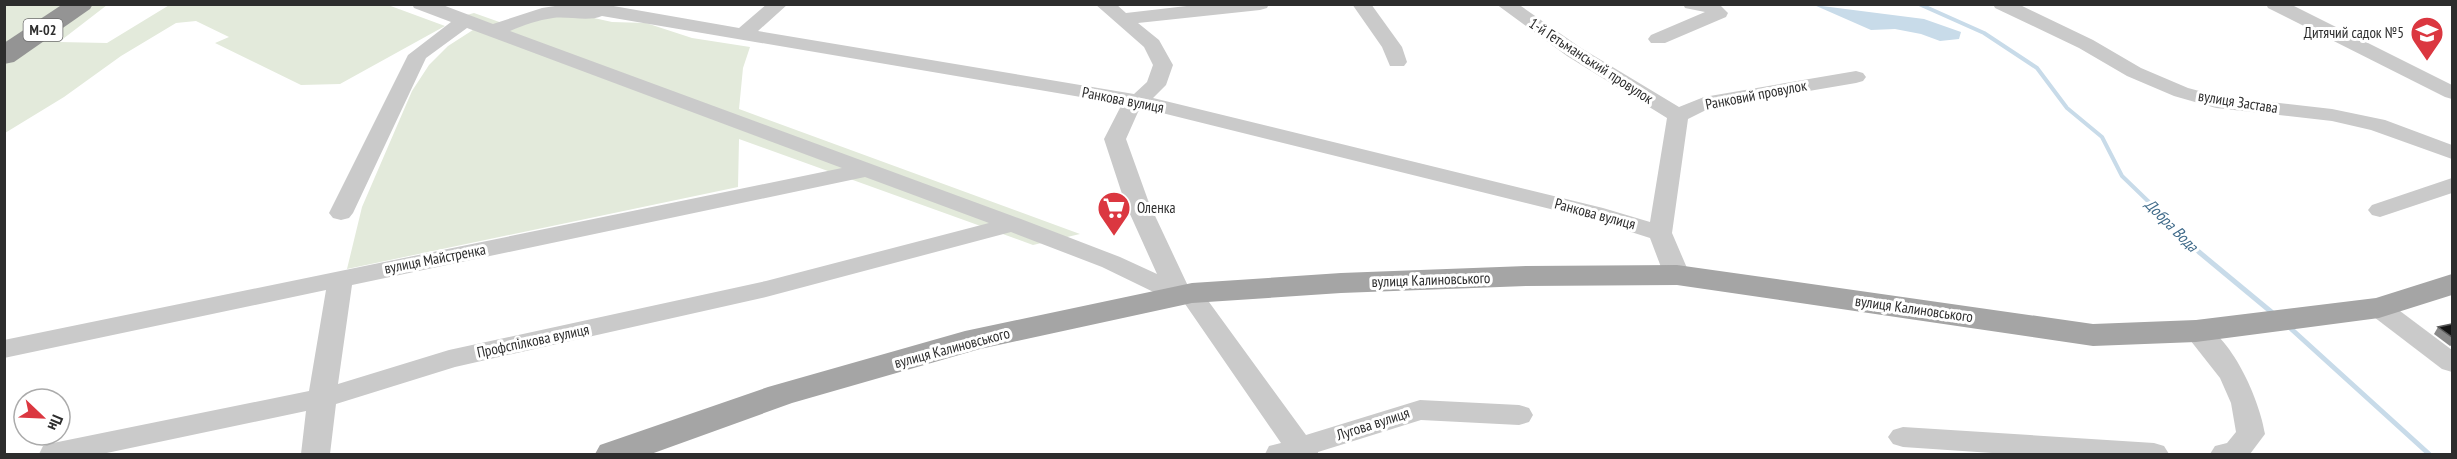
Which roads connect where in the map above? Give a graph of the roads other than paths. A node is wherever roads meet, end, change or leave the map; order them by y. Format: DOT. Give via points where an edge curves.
graph roads {
  1 [pos="81,4"];
  2 [pos="421,4"];
  3 [pos="577,4"];
  4 [pos="651,4"];
  5 [pos="779,4"];
  6 [pos="1104,4"];
  7 [pos="1260,4"];
  8 [pos="1361,4"];
  9 [pos="1504,4"];
  10 [pos="1692,4"];
  11 [pos="2275,4"];
  12 [pos="2011,5"];
  13 [pos="622,15"];
  14 [pos="1122,19"];
  15 [pos="464,21"];
  16 [pos="492,31"];
  17 [pos="742,33"];
  18 [pos="1658,39"];
  19 [pos="4,56"];
  20 [pos="1397,62"];
  21 [pos="1856,77"];
  22 [pos="2452,93"];
  23 [pos="1138,101"];
  24 [pos="1678,116"];
  25 [pos="2452,152"];
  26 [pos="866,170"];
  27 [pos="2452,185"];
  28 [pos="2380,210"];
  29 [pos="341,213"];
  30 [pos="1013,224"];
  31 [pos="1660,233"];
  32 [pos="1677,275"];
  33 [pos="340,279"];
  34 [pos="2452,284"];
  35 [pos="1185,294"];
  36 [pos="2379,308"];
  37 [pos="2196,331"];
  38 [pos="4,349"];
  39 [pos="2452,363"];
  40 [pos="322,398"];
  41 [pos="1519,415"];
  42 [pos="1902,437"];
  43 [pos="1294,452"];
  44 [pos="53,454"];
  45 [pos="316,454"];
  46 [pos="613,454"];
  47 [pos="2154,454"];
  48 [pos="2224,454"];
  1 -- 19 [label="highway, М-02"];
  2 -- 15 [label="street"];
  3 -- 13 [label="street, Ранкова вулиця"];
  4 -- 13 [label="street"];
  5 -- 17 [label="street"];
  6 -- 14 [label="street"];
  7 -- 14 [label="street"];
  8 -- 20 [label="street" via="1392,47"];
  9 -- 24 [label="street, 1-й Гетьманський провулок"];
  10 -- 18 [label="street" via="1719,13"];
  11 -- 22 [label="street"];
  12 -- 25 [label="street, вулиця Застава" via="2134,72 2181,92 2216,102 2378,124"];
  13 -- 16 [label="street" via="552,11 533,14"];
  13 -- 17 [label="street, Ранкова вулиця"];
  14 -- 23 [label="street" via="1152,44 1163,65 1156,85"];
  15 -- 16 [label="street"];
  15 -- 29 [label="street" via="418,55"];
  16 -- 26 [label="street"];
  17 -- 23 [label="street, Ранкова вулиця"];
  21 -- 24 [label="street, Ранковий провулок" via="1704,103"];
  23 -- 31 [label="street, Ранкова вулиця" via="1595,213"];
  23 -- 35 [label="street" via="1129,109 1115,139 1137,203"];
  24 -- 31 [label="street"];
  26 -- 30 [label="street"];
  26 -- 33 [label="street, вулиця Майстренка"];
  27 -- 28 [label="street"];
  30 -- 35 [label="street"];
  30 -- 40 [label="street, Профспілкова вулиця" via="766,289 449,359"];
  31 -- 32 [label="street"];
  32 -- 35 [label="main road, вулиця Калиновського" via="1445,279"];
  32 -- 37 [label="main road, вулиця Калиновського" via="2093,334"];
  33 -- 38 [label="street, вулиця Майстренка"];
  33 -- 40 [label="street"];
  34 -- 36 [label="main road, вулиця Калиновського"];
  35 -- 43 [label="street" via="1197,304"];
  35 -- 46 [label="main road, вулиця Калиновського" via="977,339 780,395"];
  36 -- 37 [label="main road, вулиця Калиновського"];
  36 -- 39 [label="street"];
  37 -- 48 [label="street" via="2226,364 2248,411 2251,434 2237,450"];
  40 -- 44 [label="street, Профспілкова вулиця"];
  40 -- 45 [label="street"];
  41 -- 43 [label="street, Лугова вулиця" via="1420,410"];
  42 -- 47 [label="street"];
}
